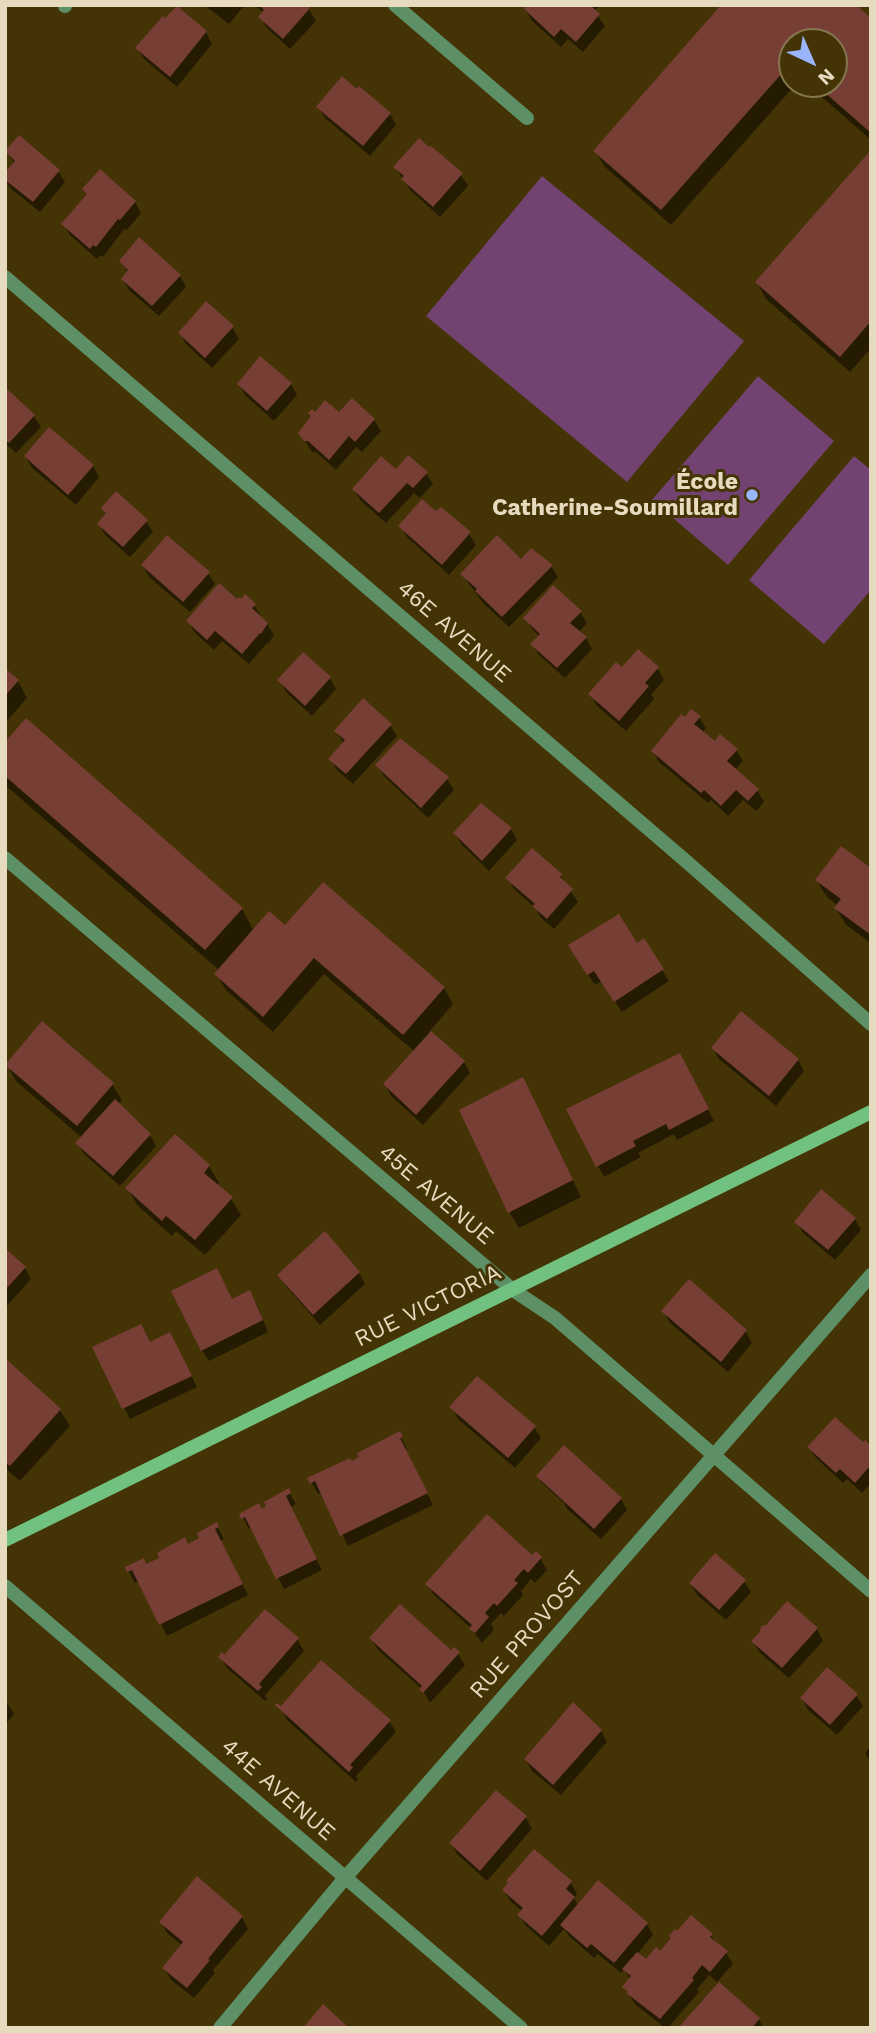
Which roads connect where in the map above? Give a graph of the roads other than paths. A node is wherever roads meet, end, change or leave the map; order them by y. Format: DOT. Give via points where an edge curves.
graph roads {
  1 [pos="395,5"];
  2 [pos="527,118"];
  3 [pos="5,277"];
  4 [pos="5,858"];
  5 [pos="871,1024"];
  6 [pos="871,1112"];
  7 [pos="871,1275"];
  8 [pos="513,1290"];
  9 [pos="713,1455"];
  10 [pos="5,1541"];
  11 [pos="5,1586"];
  12 [pos="871,1591"];
  13 [pos="345,1878"];
  14 [pos="219,2028"];
  15 [pos="521,2028"];
  1 -- 2 [label="street"];
  3 -- 5 [label="street, 46E AVENUE"];
  4 -- 8 [label="street, 45E AVENUE"];
  6 -- 8 [label="main road, RUE VICTORIA"];
  7 -- 9 [label="street, RUE PROVOST"];
  8 -- 9 [label="street, 45E AVENUE" via="555,1318"];
  8 -- 10 [label="main road, RUE VICTORIA"];
  9 -- 12 [label="street, 45E AVENUE"];
  9 -- 13 [label="street, RUE PROVOST"];
  11 -- 13 [label="street, 44E AVENUE"];
  13 -- 14 [label="street, RUE PROVOST"];
  13 -- 15 [label="street, 44E AVENUE"];
}
